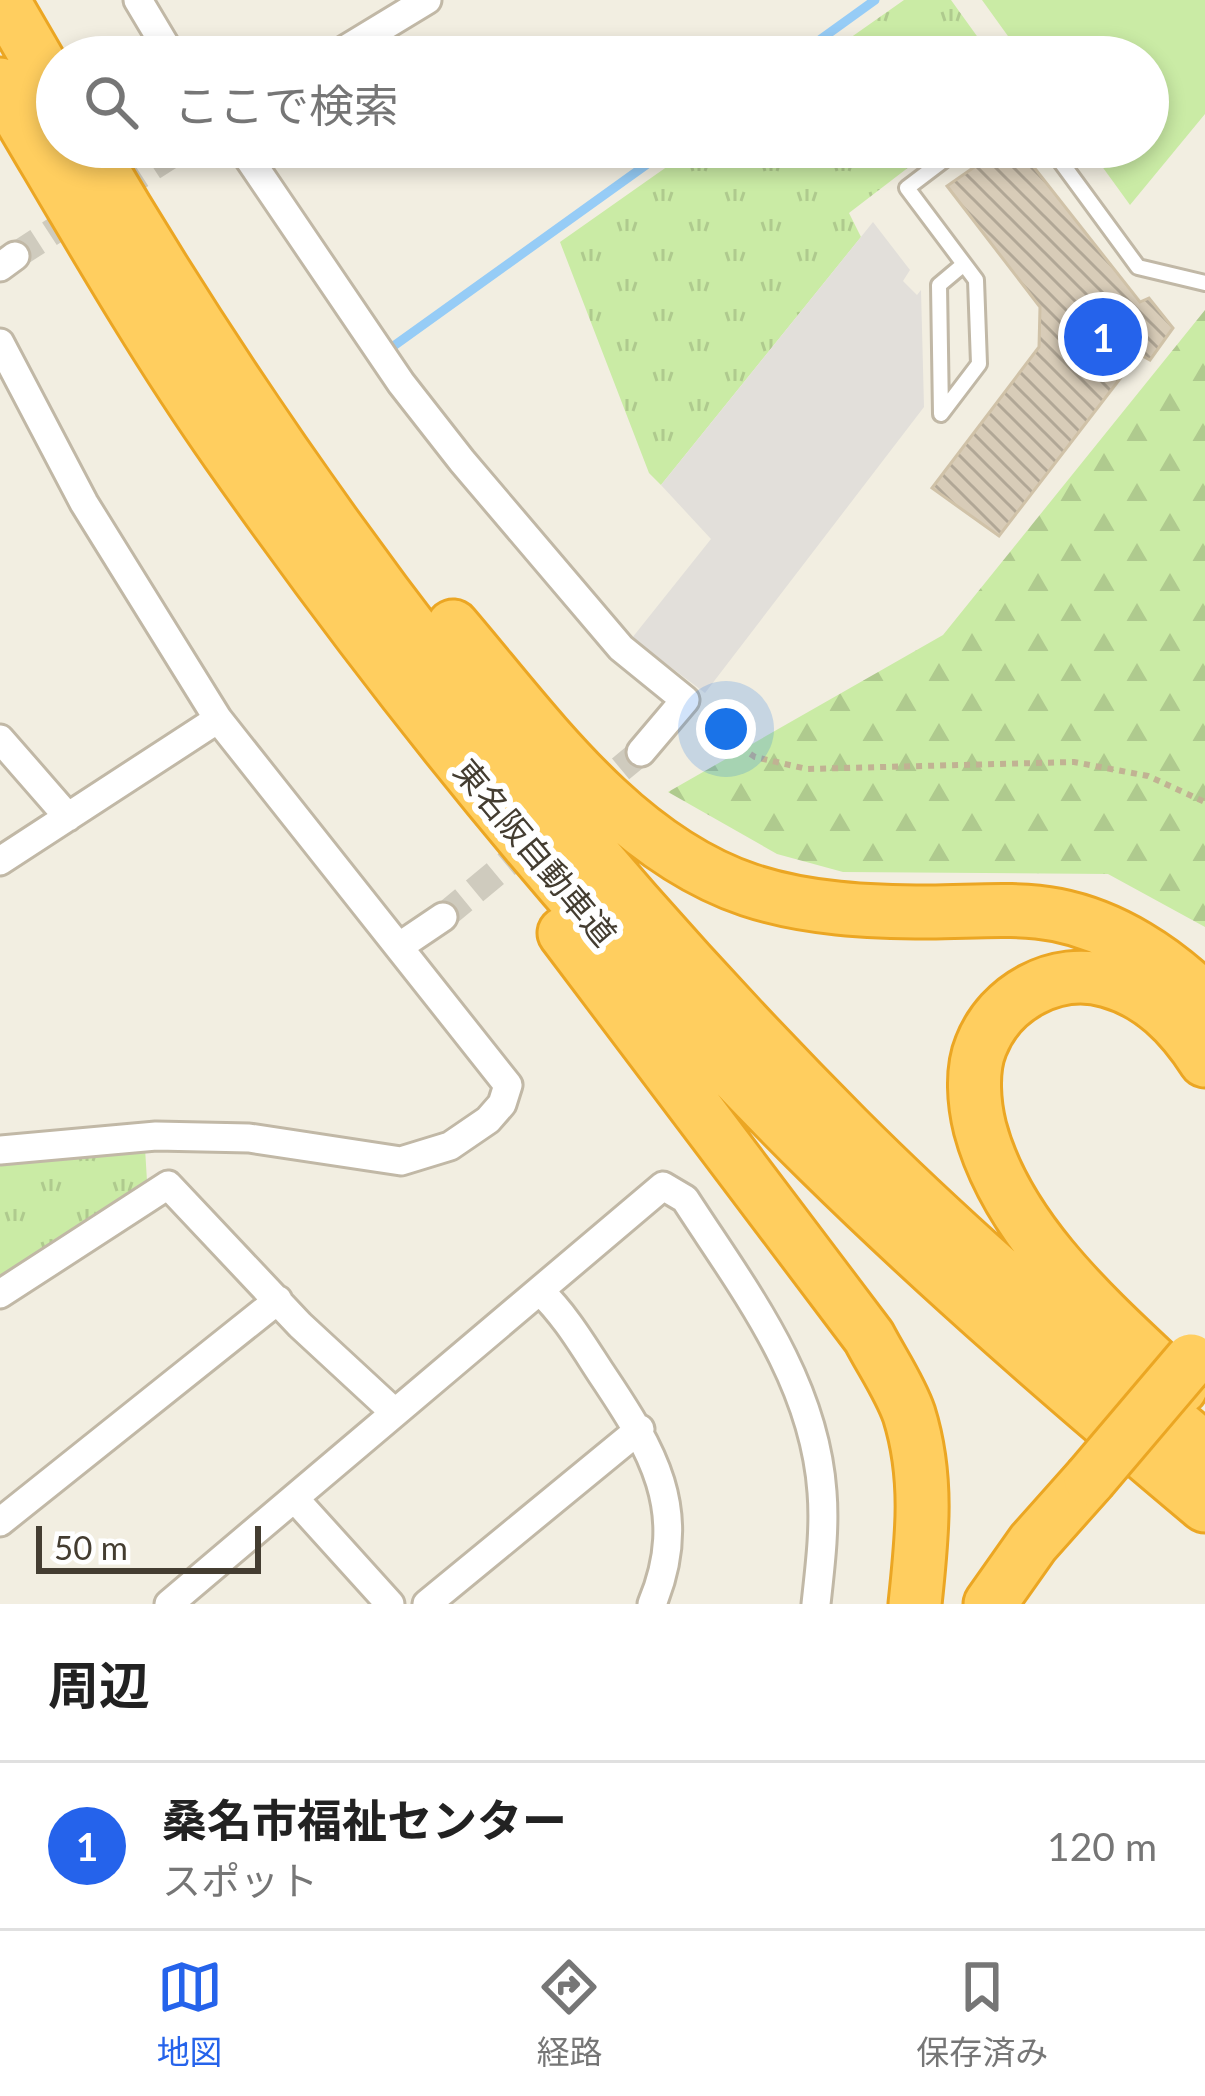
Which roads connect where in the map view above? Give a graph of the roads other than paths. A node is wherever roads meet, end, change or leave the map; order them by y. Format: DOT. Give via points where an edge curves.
graph roads {
  1 [pos="3,0"];
  2 [pos="138,0"];
  3 [pos="427,0"];
  4 [pos="159,36"];
  5 [pos="368,36"];
  6 [pos="36,57"];
  7 [pos="0,85"];
  8 [pos="36,145"];
  9 [pos="49,168"];
  10 [pos="100,168"];
  11 [pos="255,168"];
  12 [pos="934,168"];
  13 [pos="1065,168"];
  14 [pos="964,264"];
  15 [pos="1205,283"];
  16 [pos="1,346"];
  17 [pos="242,435"];
  18 [pos="685,700"];
  19 [pos="710,716"];
  20 [pos="218,719"];
  21 [pos="0,739"];
  22 [pos="641,752"];
  23 [pos="68,817"];
  24 [pos="0,861"];
  25 [pos="443,917"];
  26 [pos="400,946"];
  27 [pos="1205,1000"];
  28 [pos="1205,1061"];
  29 [pos="156,1136"];
  30 [pos="0,1150"];
  31 [pos="168,1185"];
  32 [pos="540,1291"];
  33 [pos="0,1294"];
  34 [pos="278,1300"];
  35 [pos="1200,1366"];
  36 [pos="1205,1410"];
  37 [pos="393,1411"];
  38 [pos="640,1429"];
  39 [pos="1205,1449"];
  40 [pos="1103,1489"];
  41 [pos="295,1499"];
  42 [pos="1205,1506"];
  43 [pos="0,1522"];
  44 [pos="169,1604"];
  45 [pos="390,1604"];
  46 [pos="427,1604"];
  47 [pos="652,1604"];
  48 [pos="817,1604"];
  49 [pos="916,1604"];
  50 [pos="991,1604"];
  51 [pos="1030,1604"];
  1 -- 6 [label="highway"];
  2 -- 4 [label="street"];
  3 -- 5 [label="street"];
  7 -- 8 [label="highway, 東名阪自動車道"];
  9 -- 17 [label="highway, 東名阪自動車道" via="128,300"];
  10 -- 17 [label="highway, 東名阪自動車道"];
  11 -- 18 [label="street" via="450,445 621,648"];
  12 -- 14 [label="lane" via="908,188"];
  13 -- 15 [label="lane" via="1138,267"];
  14 -- 14 [label="lane" via="976,280 979,364 941,415 938,285"];
  16 -- 20 [label="street" via="84,503"];
  17 -- 27 [label="highway" via="417,584 628,817 699,867 747,889 824,906 1060,916 1154,957"];
  17 -- 39 [label="highway, 東名阪自動車道" via="719,995 992,1267"];
  17 -- 42 [label="highway, 東名阪自動車道" via="450,752 688,1026 965,1300"];
  17 -- 49 [label="highway" via="334,626 869,1337 908,1410 920,1465 925,1514"];
  18 -- 19 [label="street"];
  18 -- 22 [label="street"];
  20 -- 23 [label="street"];
  20 -- 26 [label="street"];
  21 -- 23 [label="street"];
  23 -- 24 [label="street"];
  25 -- 26 [label="street"];
  26 -- 29 [label="street" via="508,1085 488,1120 450,1146 401,1161 249,1138"];
  28 -- 36 [label="highway" via="1166,1011 1106,980 1068,977 1036,986 1000,1013 980,1048 975,1086 992,1163 1040,1240"];
  29 -- 30 [label="street"];
  29 -- 31 [label="street"];
  31 -- 33 [label="street"];
  31 -- 34 [label="street"];
  32 -- 37 [label="street"];
  32 -- 38 [label="street"];
  32 -- 48 [label="street" via="663,1186 685,1199 779,1345 808,1418 822,1492"];
  34 -- 37 [label="street"];
  34 -- 43 [label="street"];
  35 -- 40 [label="highway, bridge"];
  37 -- 41 [label="street"];
  38 -- 46 [label="street"];
  38 -- 47 [label="street" via="667,1506 666,1566"];
  40 -- 50 [label="highway" via="1033,1543"];
  40 -- 51 [label="highway"];
  41 -- 44 [label="street"];
  41 -- 45 [label="street"];
}
